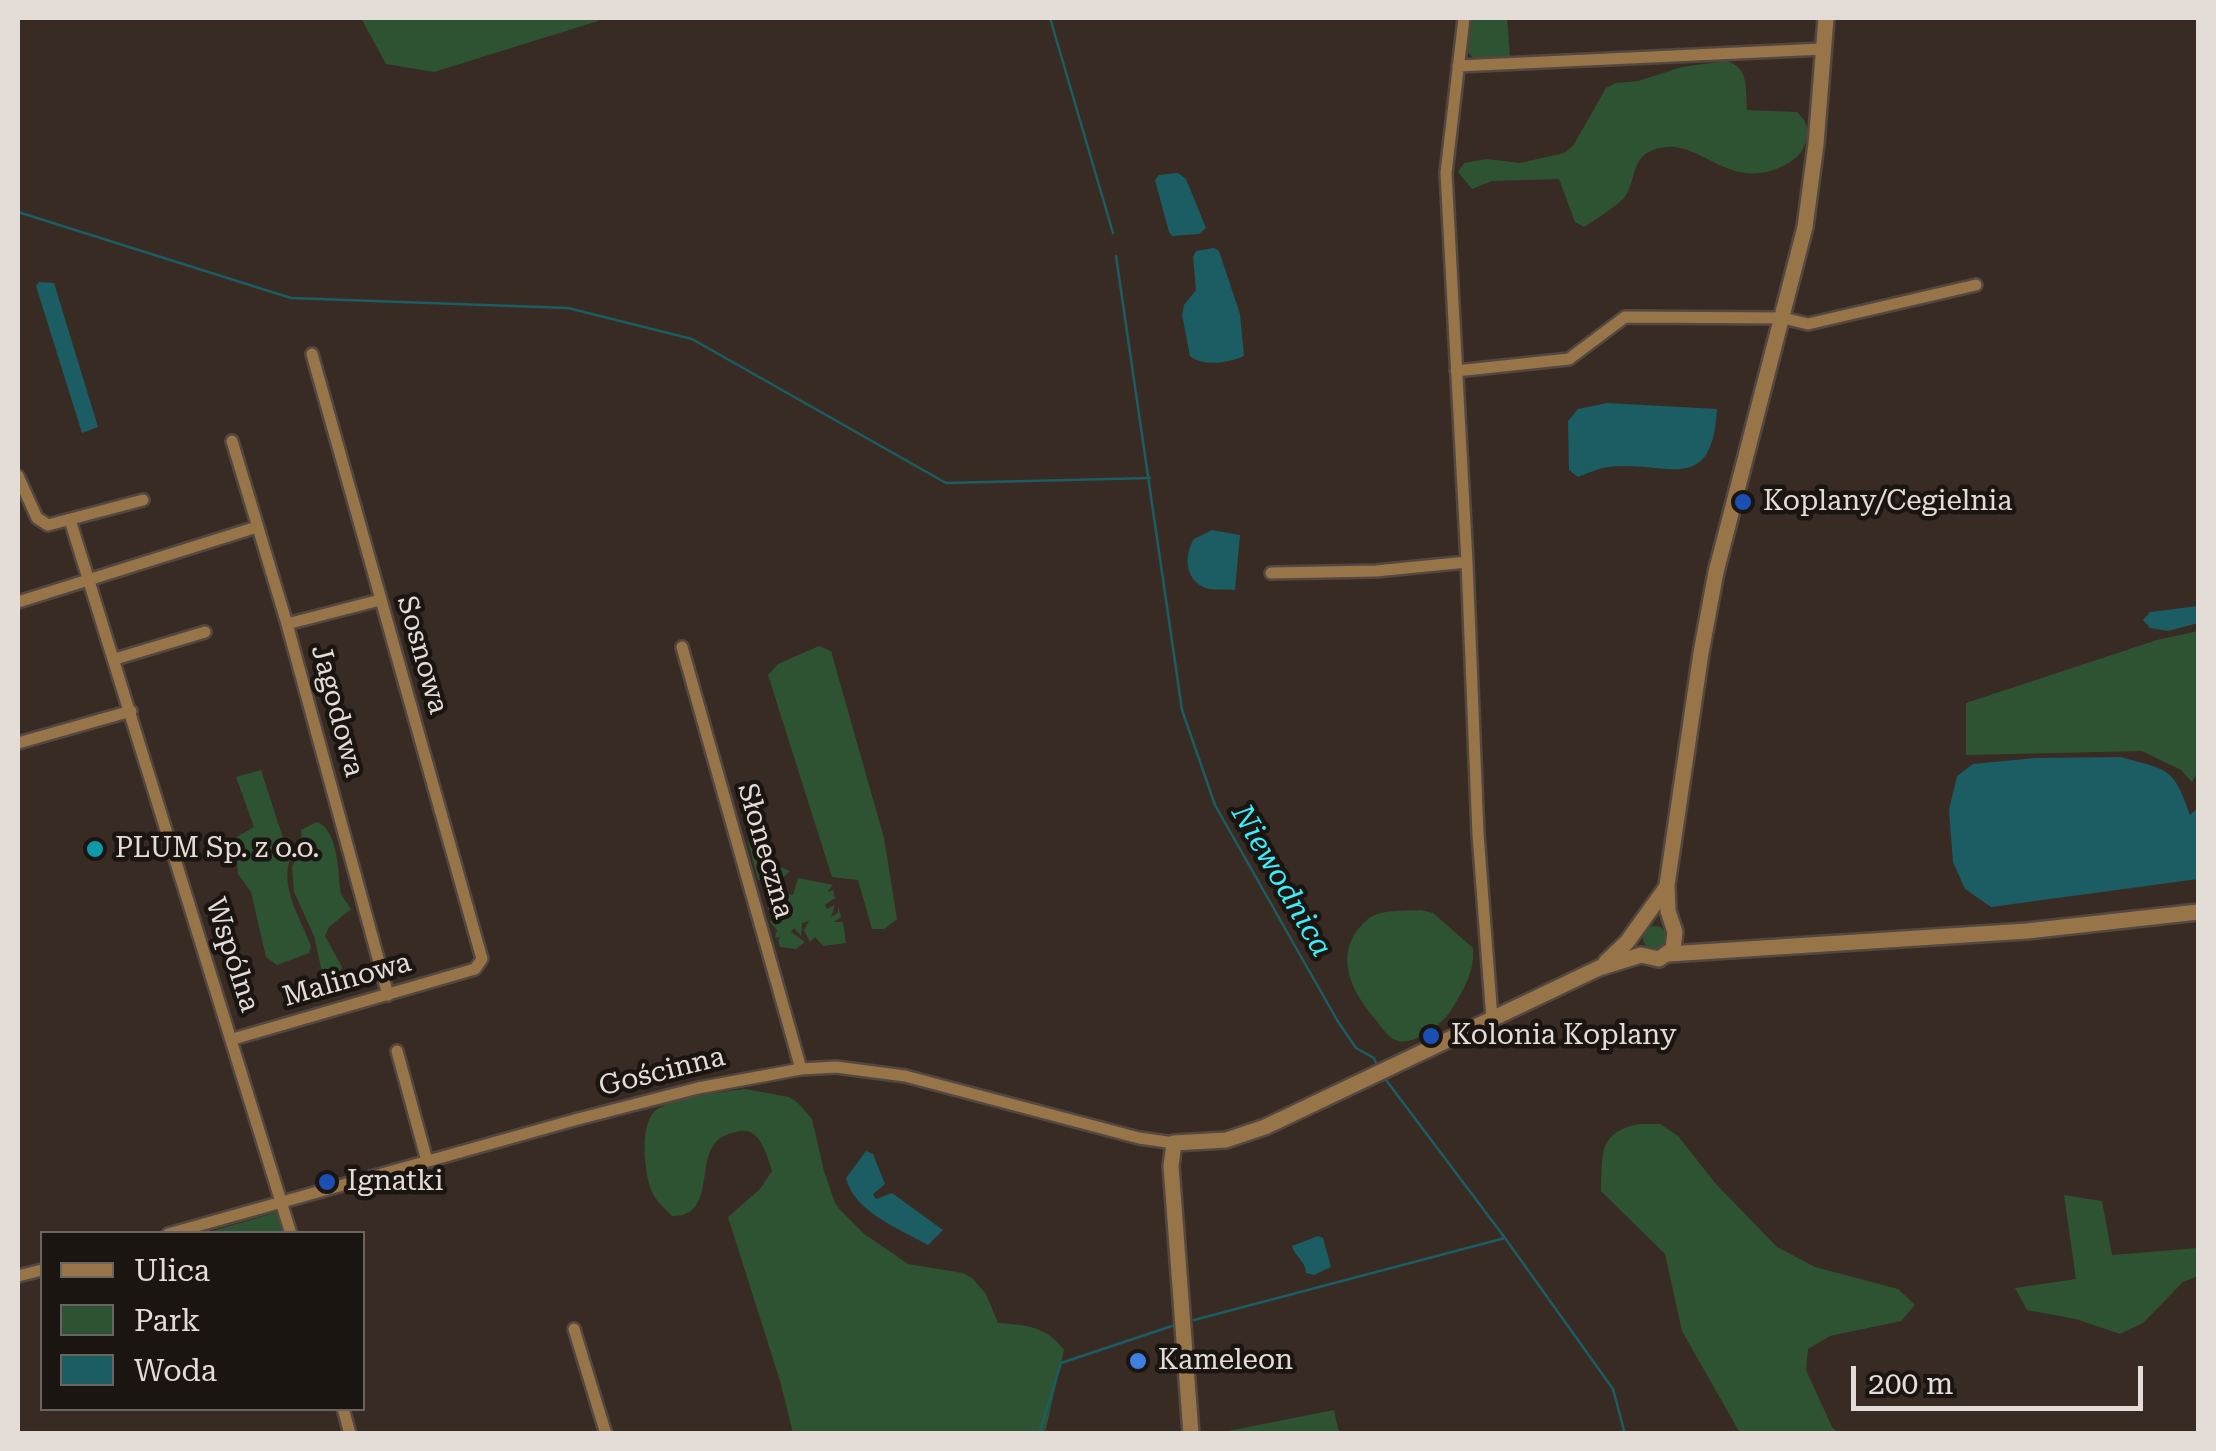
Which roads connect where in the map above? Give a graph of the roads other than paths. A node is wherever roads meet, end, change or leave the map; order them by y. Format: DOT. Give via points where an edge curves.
graph roads {
  1 [pos="1464,18"];
  2 [pos="1826,18"];
  3 [pos="1824,49"];
  4 [pos="1458,66"];
  5 [pos="1976,285"];
  6 [pos="1782,318"];
  7 [pos="312,354"];
  8 [pos="1456,371"];
  9 [pos="232,441"];
  10 [pos="18,476"];
  11 [pos="143,500"];
  12 [pos="70,520"];
  13 [pos="257,527"];
  14 [pos="1467,562"];
  15 [pos="1271,573"];
  16 [pos="91,581"];
  17 [pos="380,600"];
  18 [pos="18,602"];
  19 [pos="288,624"];
  20 [pos="205,632"];
  21 [pos="682,648"];
  22 [pos="115,658"];
  23 [pos="131,711"];
  24 [pos="18,743"];
  25 [pos="1667,886"];
  26 [pos="2198,912"];
  27 [pos="1646,918"];
  28 [pos="1673,929"];
  29 [pos="1634,931"];
  30 [pos="1716,952"];
  31 [pos="1669,954"];
  32 [pos="1642,956"];
  33 [pos="475,968"];
  34 [pos="1599,968"];
  35 [pos="388,995"];
  36 [pos="1492,1019"];
  37 [pos="233,1039"];
  38 [pos="397,1052"];
  39 [pos="800,1068"];
  40 [pos="1174,1143"];
  41 [pos="427,1161"];
  42 [pos="282,1203"];
  43 [pos="179,1231"];
  44 [pos="291,1231"];
  45 [pos="574,1329"];
  46 [pos="606,1434"];
  47 [pos="1191,1434"];
  1 -- 4 [label="street"];
  2 -- 3 [label="street"];
  3 -- 4 [label="street"];
  3 -- 6 [label="street" via="1812,186"];
  4 -- 8 [label="street" via="1446,172"];
  5 -- 6 [label="street" via="1808,324"];
  6 -- 8 [label="street" via="1624,317 1570,359"];
  6 -- 25 [label="street" via="1716,572"];
  7 -- 17 [label="street, Sosnowa"];
  8 -- 14 [label="street"];
  9 -- 13 [label="street, Jagodowa"];
  10 -- 12 [label="street" via="40,522"];
  11 -- 12 [label="street"];
  12 -- 16 [label="street, Wspólna"];
  13 -- 16 [label="street"];
  13 -- 19 [label="street, Jagodowa"];
  14 -- 15 [label="street"];
  14 -- 36 [label="street"];
  16 -- 18 [label="street"];
  16 -- 22 [label="street, Wspólna"];
  17 -- 19 [label="street"];
  17 -- 33 [label="street, Sosnowa" via="482,959"];
  19 -- 35 [label="street, Jagodowa"];
  20 -- 22 [label="street"];
  21 -- 39 [label="street, Słoneczna"];
  22 -- 23 [label="street, Wspólna"];
  23 -- 24 [label="street"];
  23 -- 37 [label="street, Wspólna"];
  25 -- 27 [label="street"];
  25 -- 28 [label="street"];
  26 -- 30 [label="street" via="2098,926"];
  27 -- 28 [label="street" via="1664,918"];
  27 -- 29 [label="street"];
  28 -- 30 [label="street"];
  28 -- 31 [label="street"];
  29 -- 32 [label="street"];
  29 -- 34 [label="street"];
  30 -- 31 [label="street"];
  31 -- 32 [label="street" via="1659,960"];
  32 -- 34 [label="street"];
  33 -- 35 [label="street, Malinowa"];
  34 -- 36 [label="street"];
  35 -- 37 [label="street, Malinowa"];
  36 -- 40 [label="street" via="1244,1135"];
  37 -- 42 [label="street, Wspólna"];
  38 -- 41 [label="street"];
  39 -- 40 [label="street, Gościnna" via="904,1076"];
  39 -- 41 [label="street, Gościnna" via="698,1088"];
  40 -- 47 [label="street" via="1170,1166"];
  41 -- 42 [label="street, Gościnna"];
  42 -- 43 [label="street, Gościnna"];
  42 -- 44 [label="street, Wspólna"];
  45 -- 46 [label="street"];
}
